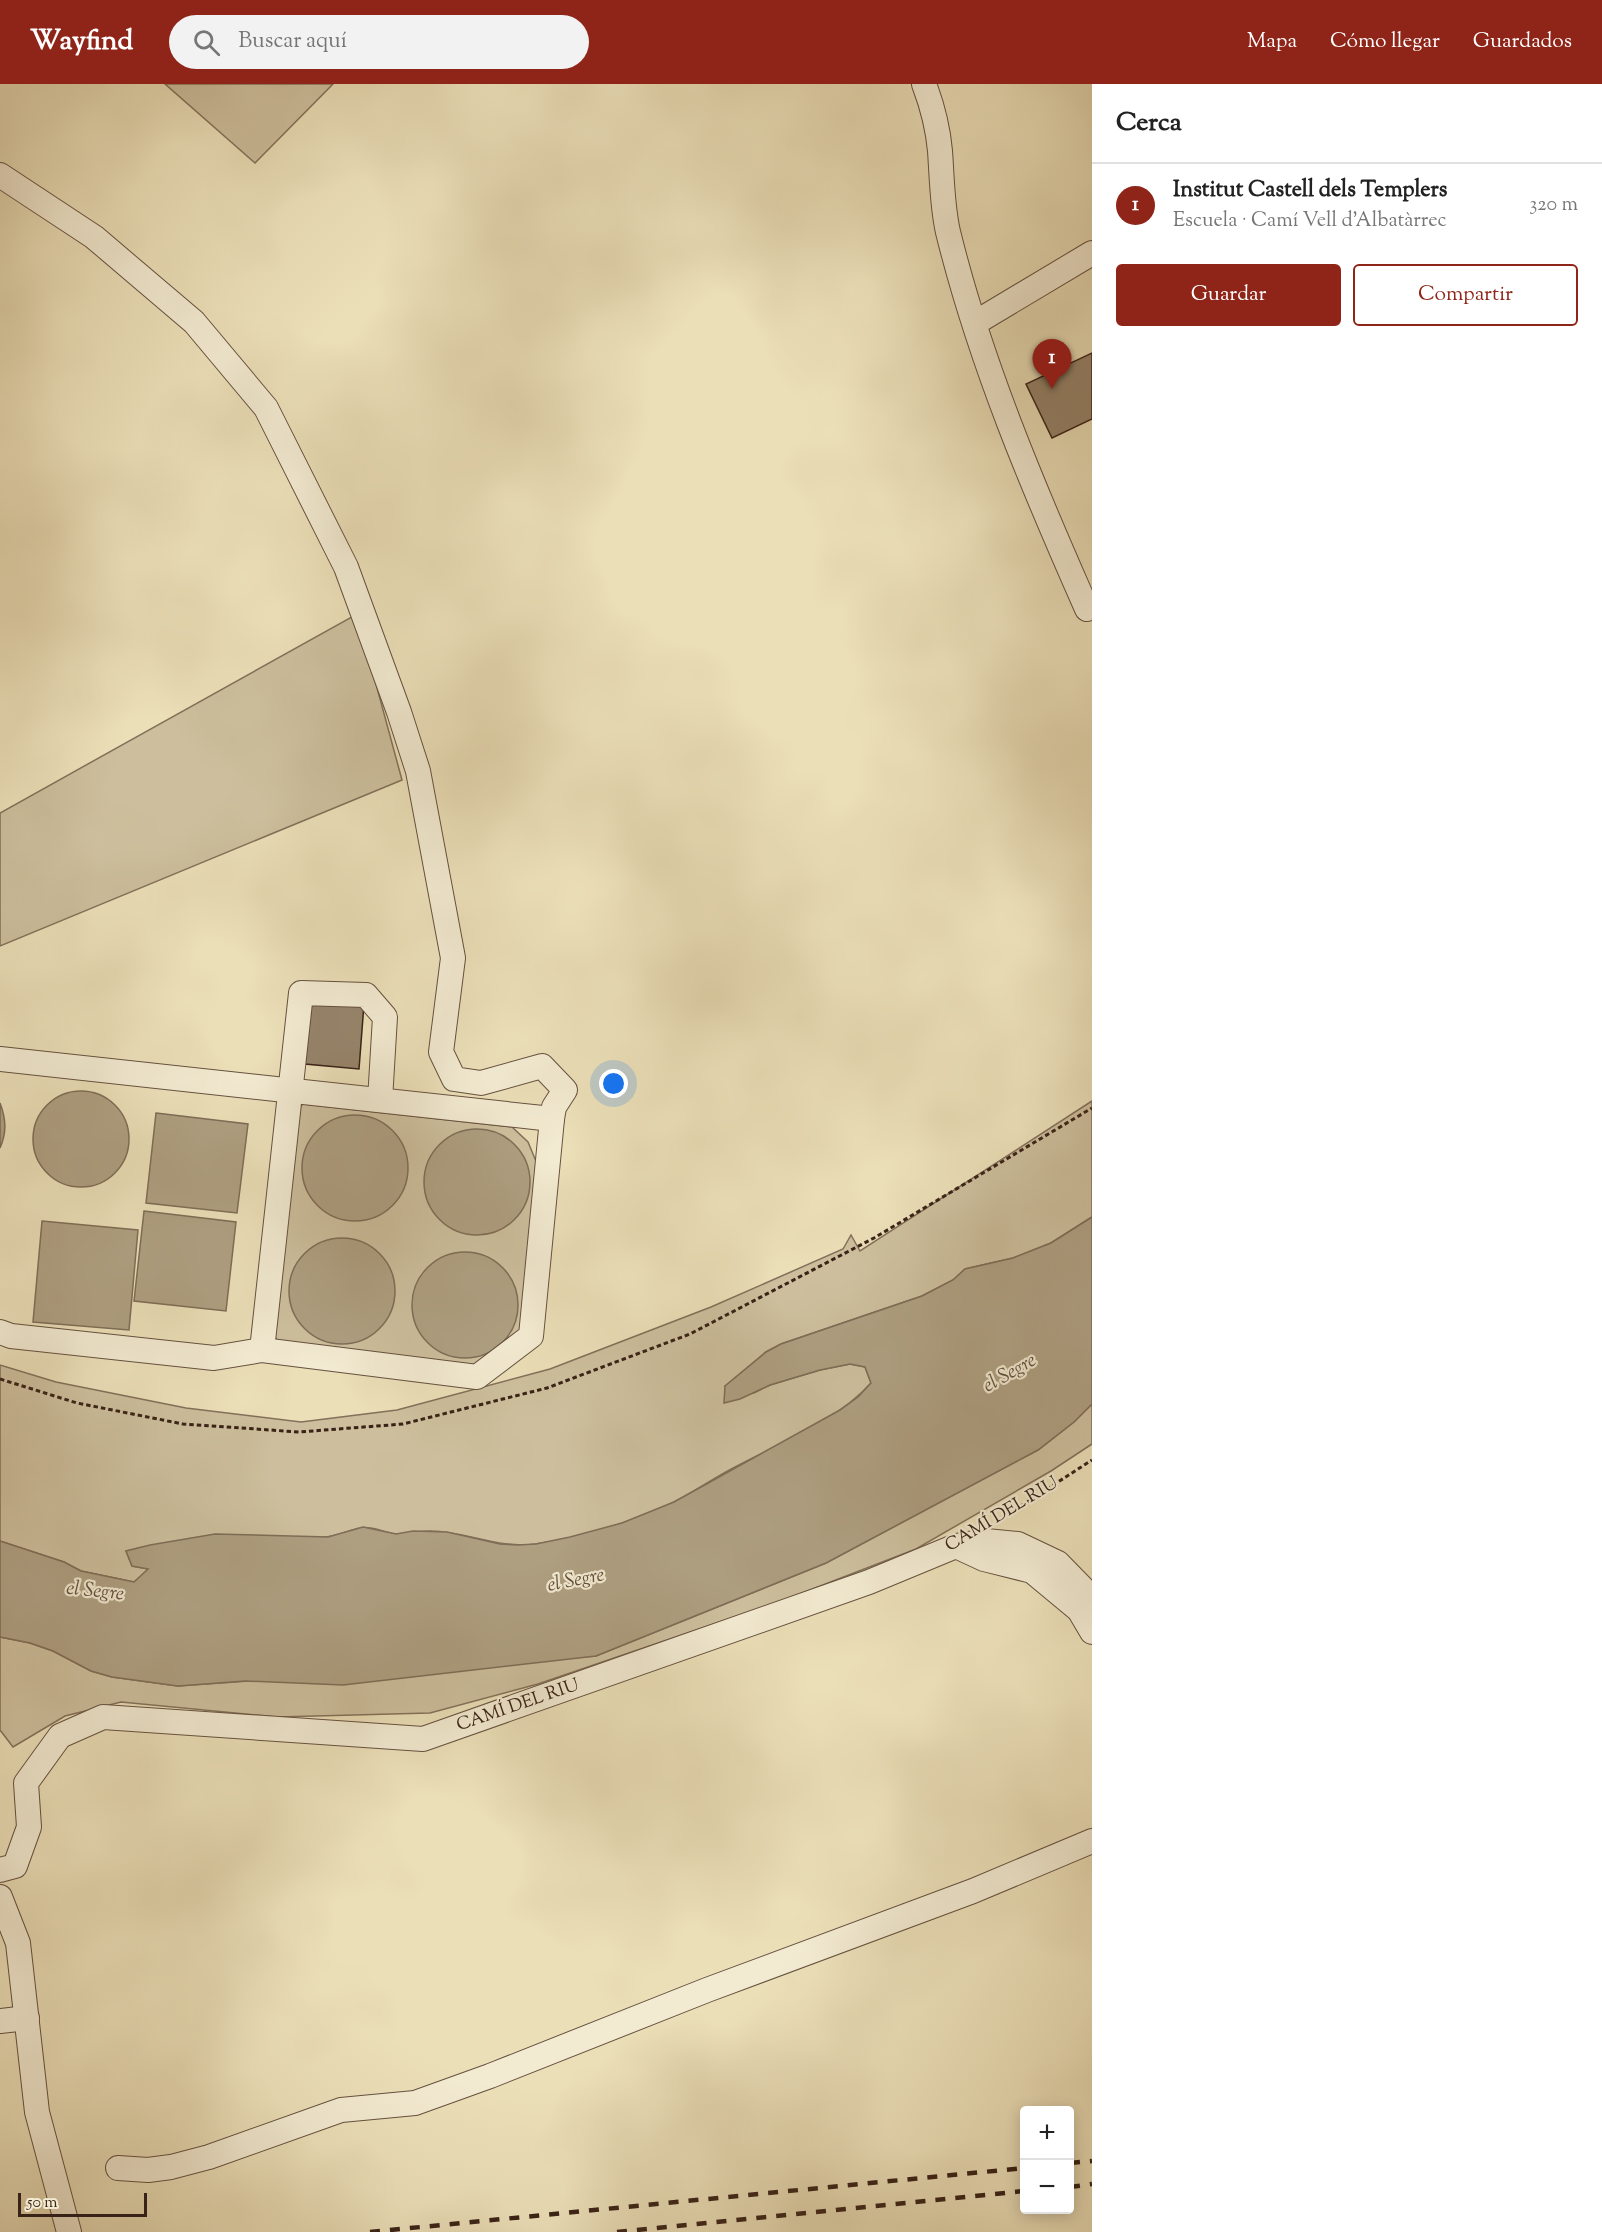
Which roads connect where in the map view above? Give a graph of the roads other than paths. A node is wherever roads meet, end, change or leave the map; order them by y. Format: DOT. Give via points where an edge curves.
graph roads {
  1 [pos="924,84"];
  2 [pos="0,175"];
  3 [pos="1092,253"];
  4 [pos="975,323"];
  5 [pos="1087,609"];
  6 [pos="0,1059"];
  7 [pos="290,1090"];
  8 [pos="380,1100"];
  9 [pos="553,1113"];
  10 [pos="0,1332"];
  11 [pos="262,1350"];
  12 [pos="956,1546"];
  13 [pos="1092,1598"];
  14 [pos="1092,1632"];
  15 [pos="1092,1841"];
  16 [pos="0,1870"];
  17 [pos="0,1897"];
  18 [pos="27,2018"];
  19 [pos="0,2021"];
  20 [pos="118,2168"];
  21 [pos="69,2232"];
  1 -- 4 [label="street" via="939,147 948,231"];
  2 -- 9 [label="street" via="94,237 194,322 266,408 346,567 417,771 453,958 441,1052 454,1079 481,1083 542,1066 565,1090"];
  3 -- 4 [label="street"];
  4 -- 5 [label="street" via="1034,488"];
  6 -- 7 [label="street"];
  7 -- 8 [label="street"];
  7 -- 8 [label="street" via="301,993 366,995 385,1017"];
  7 -- 11 [label="street"];
  8 -- 9 [label="street"];
  9 -- 11 [label="street" via="531,1336 477,1377"];
  10 -- 11 [label="street" via="214,1358"];
  12 -- 13 [label="street" via="986,1541 1018,1545 1058,1563"];
  12 -- 14 [label="street" via="984,1559 1032,1571 1079,1610"];
  12 -- 16 [label="street, CAMÍ DEL RIU" via="869,1582 423,1739 104,1717 60,1736 26,1782 29,1827 15,1866"];
  15 -- 20 [label="street" via="973,1891 415,2103 341,2110 171,2167"];
  17 -- 18 [label="street" via="18,1943"];
  18 -- 19 [label="street"];
  18 -- 21 [label="street" via="37,2112"];
}
